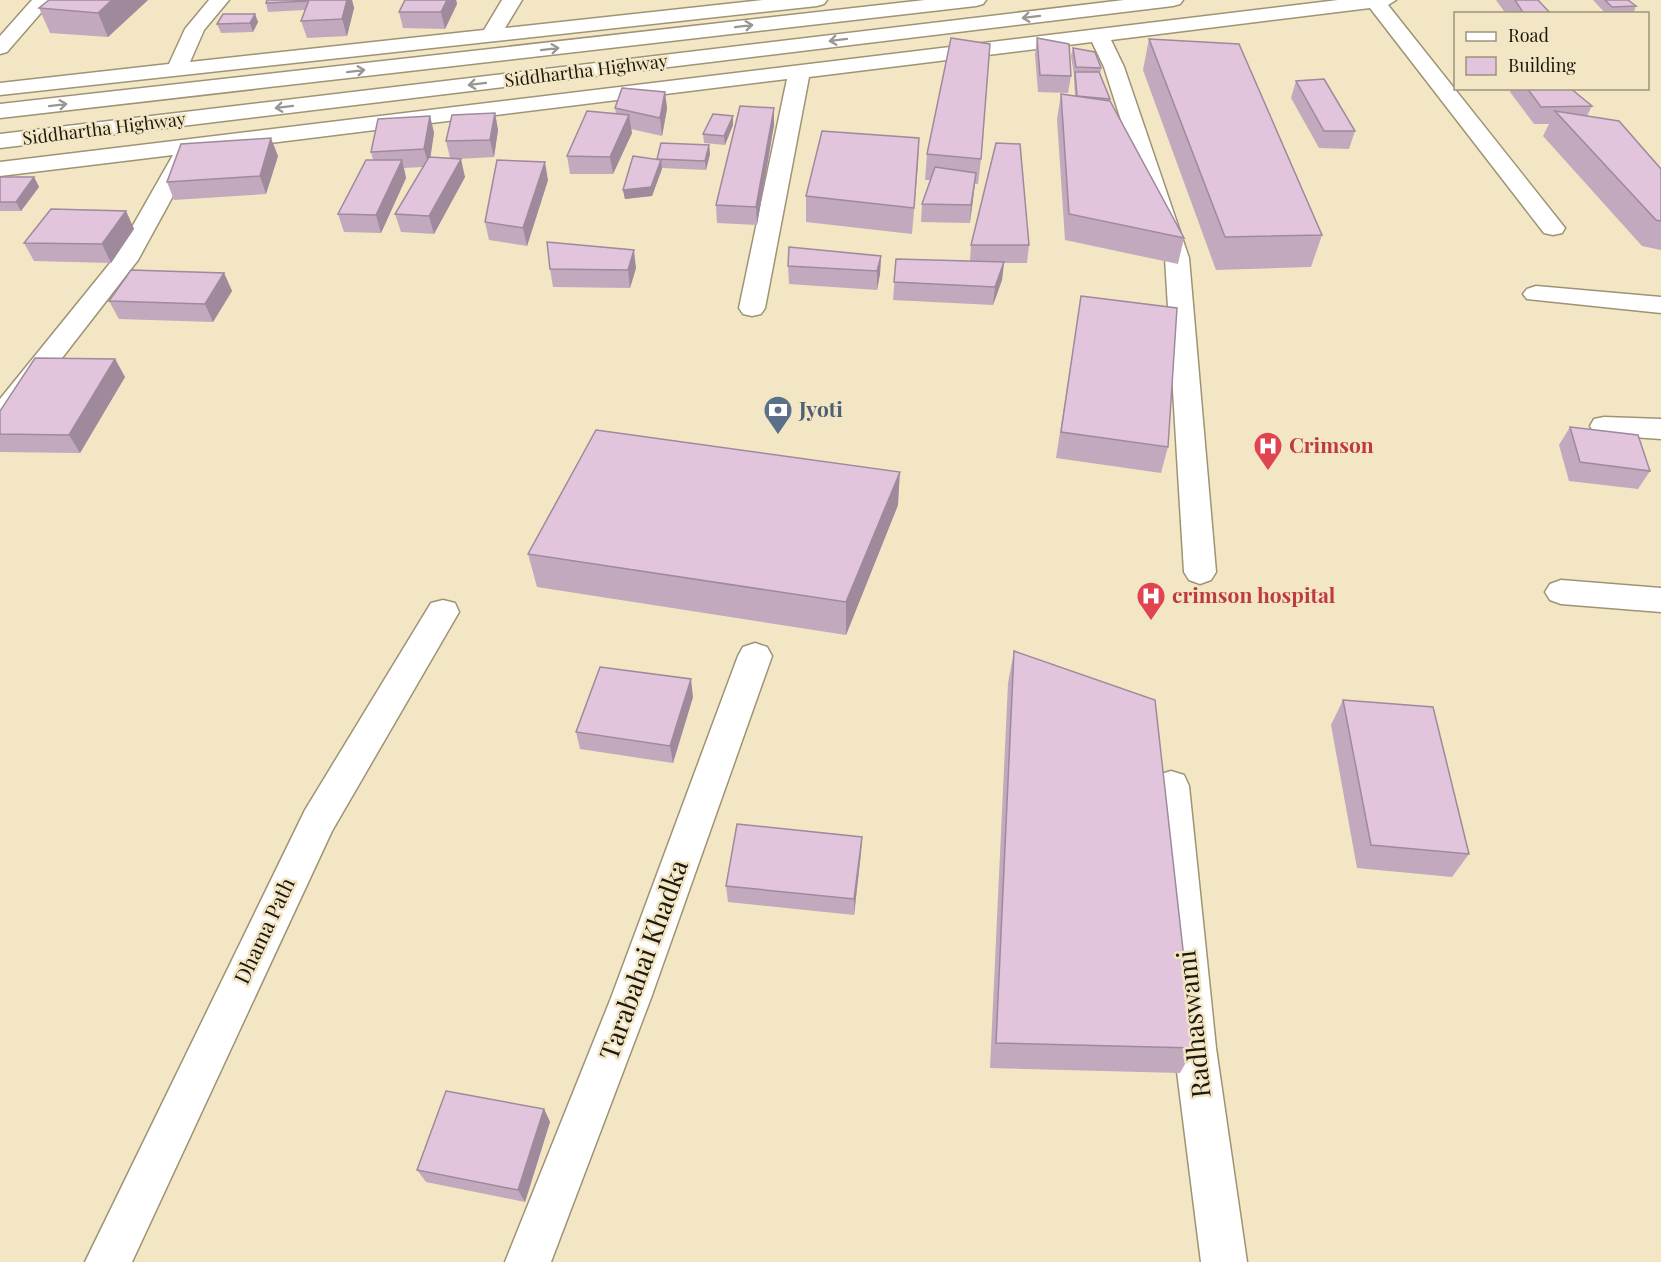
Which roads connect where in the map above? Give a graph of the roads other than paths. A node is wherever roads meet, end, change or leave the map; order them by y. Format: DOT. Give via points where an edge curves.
graph roads {
  1 [pos="42,0"];
  2 [pos="219,0"];
  3 [pos="512,0"];
  4 [pos="817,0"];
  5 [pos="976,0"];
  6 [pos="1173,0"];
  7 [pos="1380,1"];
  8 [pos="1075,6"];
  9 [pos="1099,36"];
  10 [pos="490,37"];
  11 [pos="0,48"];
  12 [pos="176,70"];
  13 [pos="799,72"];
  14 [pos="0,89"];
  15 [pos="0,111"];
  16 [pos="0,141"];
  17 [pos="190,145"];
  18 [pos="0,169"];
  19 [pos="1553,228"];
  20 [pos="1536,294"];
  21 [pos="1661,306"];
  22 [pos="752,308"];
  23 [pos="0,418"];
  24 [pos="1604,426"];
  25 [pos="1661,429"];
  26 [pos="1200,572"];
  27 [pos="1561,592"];
  28 [pos="1661,600"];
  29 [pos="443,612"];
  30 [pos="755,656"];
  31 [pos="1171,786"];
  32 [pos="108,1262"];
  33 [pos="528,1262"];
  34 [pos="1224,1262"];
  1 -- 11 [label="main road"];
  2 -- 12 [label="main road" via="195,29"];
  3 -- 10 [label="main road"];
  4 -- 10 [label="main road"];
  15 -- 5 [label="main road, Siddhartha Highway, one-way"];
  6 -- 8 [label="main road, Siddhartha Highway"];
  7 -- 9 [label="main road"];
  7 -- 19 [label="main road"];
  8 -- 16 [label="main road, Siddhartha Highway, one-way"];
  9 -- 13 [label="main road"];
  9 -- 26 [label="main road" via="1114,67 1177,258"];
  10 -- 12 [label="main road"];
  12 -- 14 [label="main road"];
  13 -- 17 [label="main road"];
  13 -- 22 [label="main road"];
  17 -- 18 [label="main road"];
  17 -- 23 [label="main road" via="126,260"];
  20 -- 21 [label="main road"];
  24 -- 25 [label="main road"];
  27 -- 28 [label="main road"];
  29 -- 32 [label="main road, Dhama Path" via="318,821"];
  30 -- 33 [label="main road, Tarabahai Khadka" via="631,998"];
  31 -- 34 [label="main road, Radhaswami" via="1195,1048"];
}
